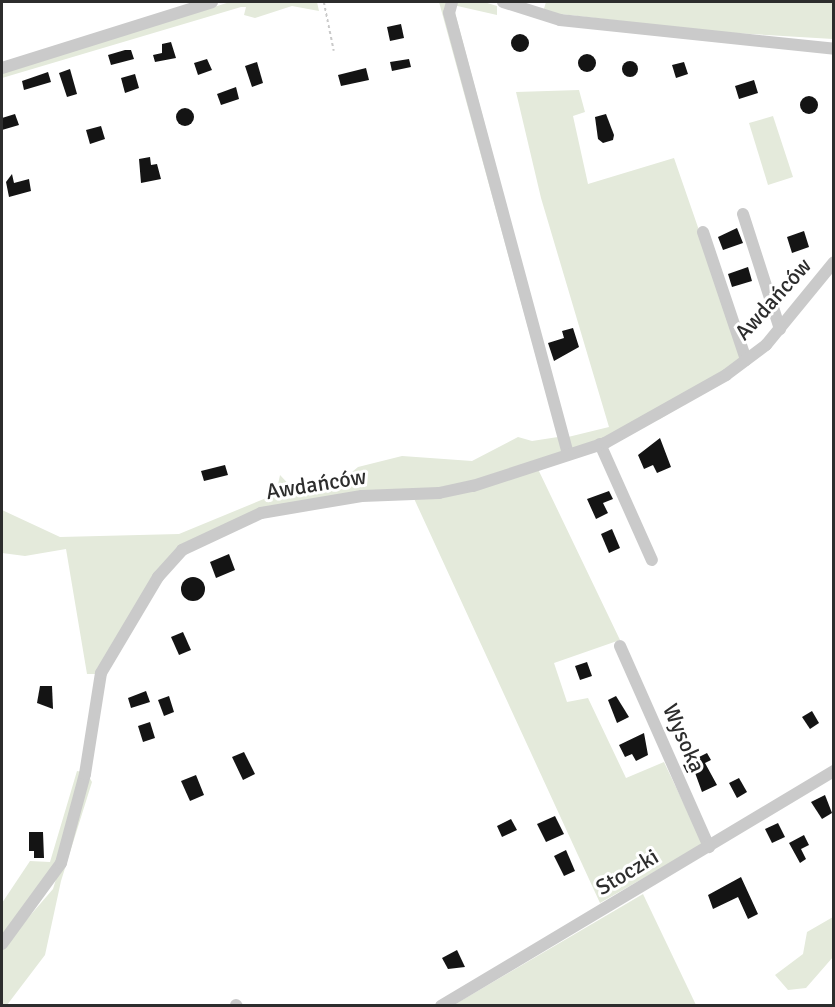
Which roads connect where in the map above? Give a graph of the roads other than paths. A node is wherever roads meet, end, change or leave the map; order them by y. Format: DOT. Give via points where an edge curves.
graph roads {
  1 [pos="212,2"];
  2 [pos="452,2"];
  3 [pos="503,2"];
  4 [pos="834,49"];
  5 [pos="2,68"];
  6 [pos="743,214"];
  7 [pos="703,232"];
  8 [pos="834,262"];
  9 [pos="780,329"];
  10 [pos="746,360"];
  11 [pos="600,444"];
  12 [pos="568,454"];
  13 [pos="652,560"];
  14 [pos="620,646"];
  15 [pos="834,771"];
  16 [pos="709,847"];
  17 [pos="2,944"];
  18 [pos="441,1005"];
  1 -- 5 [label="street"];
  2 -- 12 [label="street" via="448,13"];
  3 -- 4 [label="street" via="560,20"];
  6 -- 9 [label="street"];
  7 -- 10 [label="street"];
  8 -- 9 [label="street, Awdańców"];
  9 -- 10 [label="street, Awdańców"];
  10 -- 11 [label="street, Awdańców"];
  11 -- 12 [label="street, Awdańców"];
  11 -- 13 [label="street"];
  12 -- 17 [label="street, Awdańców" via="439,493 362,495 261,513 182,550 158,577 101,673 85,774 61,863"];
  14 -- 16 [label="street, Wysoka"];
  15 -- 16 [label="street, Stoczki"];
  16 -- 18 [label="street, Stoczki"];
}
